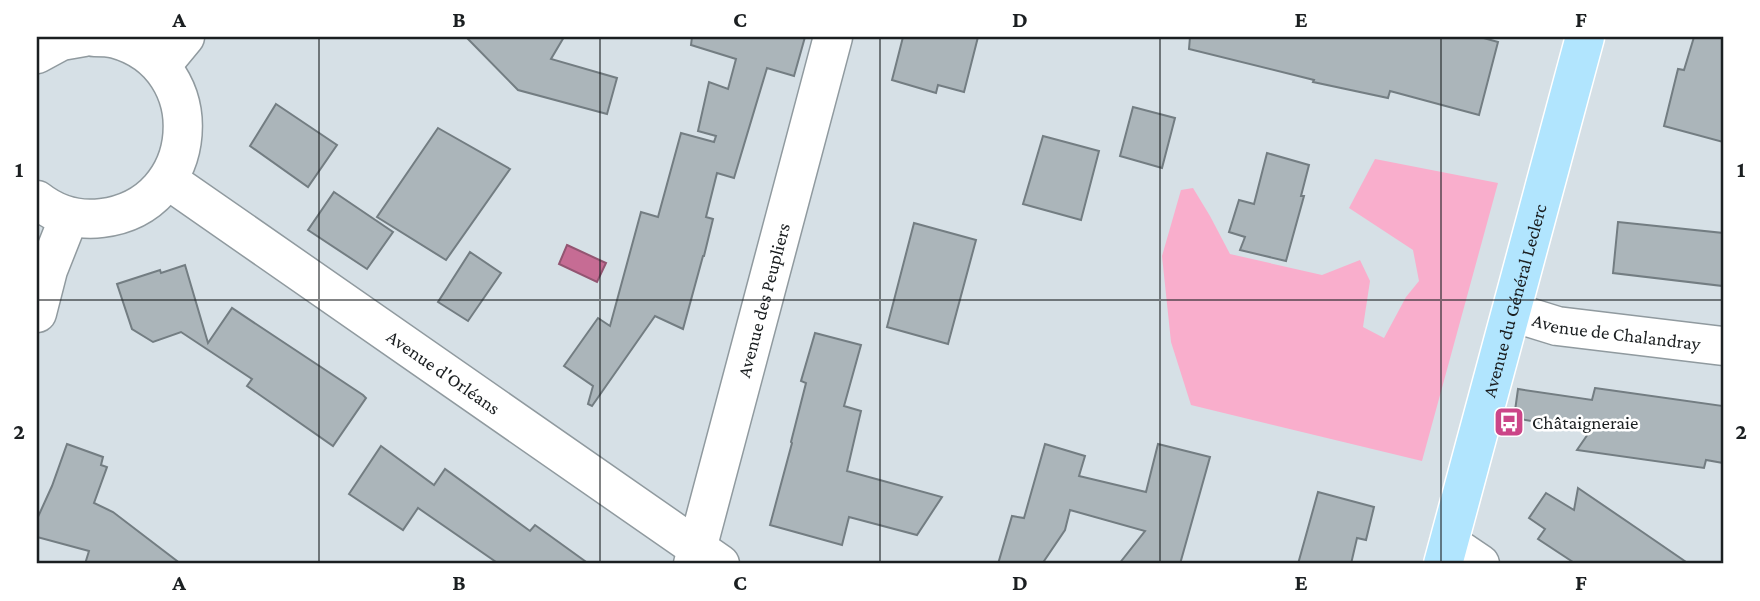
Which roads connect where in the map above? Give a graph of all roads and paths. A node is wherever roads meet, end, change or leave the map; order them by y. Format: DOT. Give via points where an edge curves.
graph roads {
  1 [pos="84,37"];
  2 [pos="94,37"];
  3 [pos="185,37"];
  4 [pos="833,37"];
  5 [pos="1585,37"];
  6 [pos="37,54"];
  7 [pos="161,66"];
  8 [pos="168,180"];
  9 [pos="53,209"];
  10 [pos="1512,312"];
  11 [pos="37,313"];
  12 [pos="1723,346"];
  13 [pos="1446,554"];
  14 [pos="703,559"];
  15 [pos="1480,564"];
  1 -- 6 [label="street" via="61,41"];
  2 -- 7 [label="street" via="115,38"];
  3 -- 7 [label="street"];
  4 -- 14 [label="street, Avenue des Peupliers"];
  5 -- 10 [label="main road, Avenue du Général Leclerc"];
  7 -- 8 [label="street" via="177,92 184,122 181,153"];
  8 -- 9 [label="street" via="153,197 113,217 91,219"];
  8 -- 14 [label="street, Avenue d'Orléans"];
  9 -- 11 [label="street" via="48,270"];
  10 -- 12 [label="street, Avenue de Chalandray" via="1557,326"];
  10 -- 13 [label="main road, Avenue du Général Leclerc"];
  13 -- 15 [label="street"];
}
